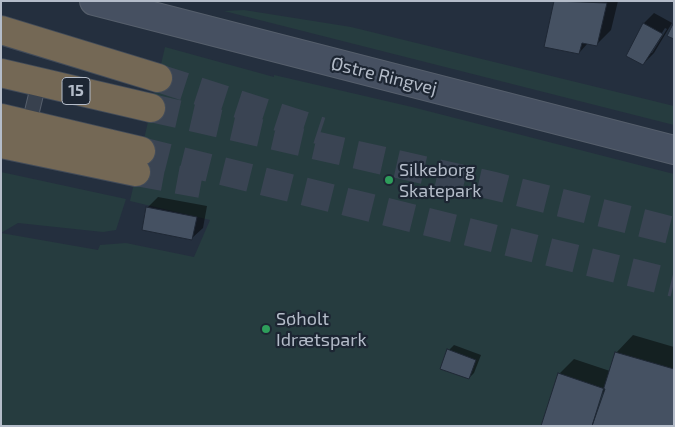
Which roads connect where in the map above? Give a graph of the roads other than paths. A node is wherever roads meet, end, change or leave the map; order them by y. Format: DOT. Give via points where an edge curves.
graph roads {
  1 [pos="94,1"];
  2 [pos="1,30"];
  3 [pos="1,74"];
  4 [pos="158,78"];
  5 [pos="39,82"];
  6 [pos="151,108"];
  7 [pos="1,118"];
  8 [pos="29,124"];
  9 [pos="1,144"];
  10 [pos="674,150"];
  1 -- 10 [label="main road, Østre Ringvej"];
  2 -- 4 [label="highway"];
  3 -- 5 [label="highway, 15"];
  5 -- 6 [label="highway, 15"];
  5 -- 8 [label="lane"];
  7 -- 8 [label="highway"];
  8 -- 9 [label="highway" via="139,162"];
}
